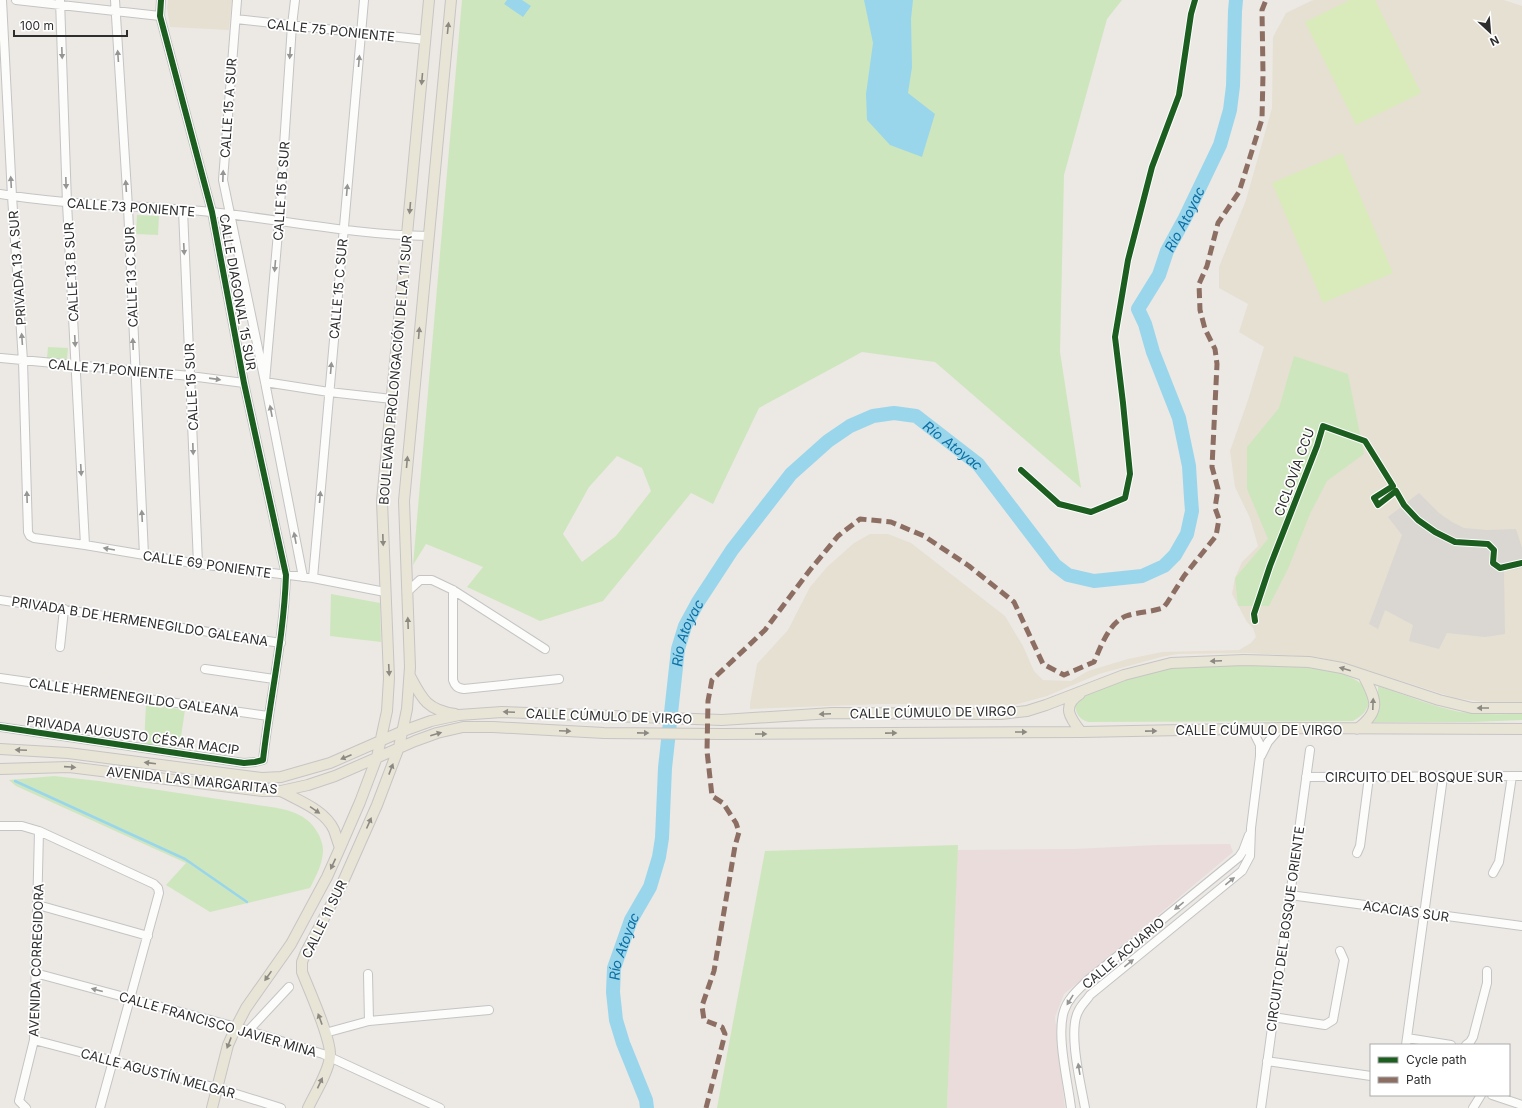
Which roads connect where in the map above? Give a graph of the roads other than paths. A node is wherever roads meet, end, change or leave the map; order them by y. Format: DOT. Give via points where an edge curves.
graph roads {
  1 [pos="2,0"];
  2 [pos="16,0"];
  3 [pos="115,0"];
  4 [pos="161,0"];
  5 [pos="238,0"];
  6 [pos="296,0"];
  7 [pos="364,0"];
  8 [pos="429,0"];
  9 [pos="451,0"];
  10 [pos="60,3"];
  11 [pos="115,10"];
  12 [pos="160,16"];
  13 [pos="236,19"];
  14 [pos="292,25"];
  15 [pos="361,33"];
  16 [pos="426,40"];
  17 [pos="0,194"];
  18 [pos="12,196"];
  19 [pos="67,203"];
  20 [pos="128,207"];
  21 [pos="183,210"];
  22 [pos="212,212"];
  23 [pos="229,215"];
  24 [pos="279,221"];
  25 [pos="344,229"];
  26 [pos="407,235"];
  27 [pos="428,236"];
  28 [pos="1,358"];
  29 [pos="23,361"];
  30 [pos="76,366"];
  31 [pos="134,371"];
  32 [pos="190,376"];
  33 [pos="265,382"];
  34 [pos="244,383"];
  35 [pos="329,392"];
  36 [pos="392,399"];
  37 [pos="30,536"];
  38 [pos="85,545"];
  39 [pos="144,555"];
  40 [pos="198,564"];
  41 [pos="286,575"];
  42 [pos="303,577"];
  43 [pos="313,578"];
  44 [pos="453,590"];
  45 [pos="385,592"];
  46 [pos="407,592"];
  47 [pos="0,600"];
  48 [pos="64,609"];
  49 [pos="281,643"];
  50 [pos="60,648"];
  51 [pos="545,649"];
  52 [pos="205,669"];
  53 [pos="1363,675"];
  54 [pos="410,676"];
  55 [pos="0,678"];
  56 [pos="274,679"];
  57 [pos="559,679"];
  58 [pos="1090,687"];
  59 [pos="1522,708"];
  60 [pos="962,714"];
  61 [pos="459,715"];
  62 [pos="268,716"];
  63 [pos="0,727"];
  64 [pos="1280,728"];
  65 [pos="1252,729"];
  66 [pos="1357,729"];
  67 [pos="1522,729"];
  68 [pos="403,731"];
  69 [pos="931,732"];
  70 [pos="1081,732"];
  71 [pos="381,740"];
  72 [pos="399,747"];
  73 [pos="0,749"];
  74 [pos="1310,750"];
  75 [pos="377,756"];
  76 [pos="1260,756"];
  77 [pos="263,760"];
  78 [pos="0,769"];
  79 [pos="1512,776"];
  80 [pos="1522,776"];
  81 [pos="1306,777"];
  82 [pos="1369,777"];
  83 [pos="1443,777"];
  84 [pos="281,791"];
  85 [pos="360,802"];
  86 [pos="377,805"];
  87 [pos="0,826"];
  88 [pos="1251,828"];
  89 [pos="39,831"];
  90 [pos="340,848"];
  91 [pos="1357,853"];
  92 [pos="1492,873"];
  93 [pos="1290,895"];
  94 [pos="38,905"];
  95 [pos="1424,914"];
  96 [pos="1522,926"];
  97 [pos="148,936"];
  98 [pos="1340,951"];
  99 [pos="1487,971"];
  100 [pos="35,973"];
  101 [pos="368,974"];
  102 [pos="289,986"];
  103 [pos="130,999"];
  104 [pos="489,1010"];
  105 [pos="1273,1017"];
  106 [pos="369,1021"];
  107 [pos="236,1027"];
  108 [pos="249,1030"];
  109 [pos="326,1034"];
  110 [pos="34,1040"];
  111 [pos="1406,1041"];
  112 [pos="1440,1044"];
  113 [pos="1467,1044"];
  114 [pos="326,1055"];
  115 [pos="113,1061"];
  116 [pos="1267,1061"];
  117 [pos="1370,1076"];
  118 [pos="217,1088"];
  119 [pos="1480,1096"];
  120 [pos="1495,1096"];
  121 [pos="1522,1105"];
  122 [pos="26,1108"];
  123 [pos="100,1108"];
  124 [pos="212,1108"];
  125 [pos="281,1108"];
  126 [pos="308,1108"];
  127 [pos="440,1108"];
  128 [pos="1072,1108"];
  129 [pos="1085,1108"];
  130 [pos="1261,1108"];
  131 [pos="1473,1108"];
  18 -- 1 [label="street, PRIVADA 13 A SUR, one-way"];
  2 -- 10 [label="street"];
  3 -- 11 [label="street, CALLE 13 C SUR"];
  4 -- 12 [label="street"];
  5 -- 13 [label="street, CALLE 15 A SUR"];
  6 -- 14 [label="street, CALLE 15 B SUR"];
  7 -- 15 [label="street, CALLE 15 C SUR"];
  8 -- 16 [label="main road, BOULEVARD PROLONGACIÓN DE LA 11 SUR"];
  27 -- 9 [label="main road, BOULEVARD PROLONGACIÓN DE LA 11 SUR, one-way"];
  10 -- 11 [label="street"];
  10 -- 19 [label="street, CALLE 13 B SUR, one-way"];
  11 -- 12 [label="street"];
  20 -- 11 [label="street, CALLE 13 C SUR, one-way"];
  12 -- 22 [label="street, CALLE DIAGONAL 15 SUR"];
  13 -- 14 [label="street, CALLE 75 PONIENTE"];
  23 -- 13 [label="street, CALLE 15 A SUR, one-way" via="223,180"];
  14 -- 15 [label="street, CALLE 75 PONIENTE"];
  14 -- 24 [label="street, CALLE 15 B SUR, one-way"];
  15 -- 16 [label="street, CALLE 75 PONIENTE"];
  25 -- 15 [label="street, CALLE 15 C SUR, one-way"];
  16 -- 26 [label="main road, BOULEVARD PROLONGACIÓN DE LA 11 SUR, one-way"];
  17 -- 18 [label="street, CALLE 73 PONIENTE"];
  18 -- 19 [label="street, CALLE 73 PONIENTE"];
  29 -- 18 [label="street, PRIVADA 13 A SUR, one-way"];
  19 -- 20 [label="street, CALLE 73 PONIENTE"];
  19 -- 30 [label="street, CALLE 13 B SUR, one-way"];
  20 -- 21 [label="street, CALLE 73 PONIENTE"];
  31 -- 20 [label="street, CALLE 13 C SUR, one-way"];
  21 -- 22 [label="street, CALLE 73 PONIENTE"];
  21 -- 32 [label="street, CALLE 15 SUR, one-way"];
  22 -- 23 [label="street, CALLE 73 PONIENTE"];
  22 -- 34 [label="street, CALLE DIAGONAL 15 SUR"];
  23 -- 24 [label="street, CALLE 73 PONIENTE"];
  23 -- 33 [label="street, CALLE DIAGONAL 15 SUR"];
  24 -- 25 [label="street, CALLE 73 PONIENTE"];
  24 -- 33 [label="street, CALLE 15 B SUR, one-way"];
  25 -- 26 [label="street, CALLE 73 PONIENTE"];
  35 -- 25 [label="street, CALLE 15 C SUR, one-way"];
  26 -- 27 [label="street, CALLE 73 PONIENTE"];
  26 -- 36 [label="main road, BOULEVARD PROLONGACIÓN DE LA 11 SUR"];
  46 -- 27 [label="main road, BOULEVARD PROLONGACIÓN DE LA 11 SUR, one-way" via="404,501"];
  28 -- 29 [label="street, CALLE 71 PONIENTE"];
  29 -- 30 [label="street, CALLE 71 PONIENTE"];
  37 -- 29 [label="street, PRIVADA 13 A SUR, one-way"];
  30 -- 31 [label="street, CALLE 71 PONIENTE"];
  30 -- 38 [label="street, CALLE 13 B SUR, one-way"];
  31 -- 32 [label="street, CALLE 71 PONIENTE"];
  39 -- 31 [label="street, CALLE 13 C SUR, one-way"];
  32 -- 34 [label="street, CALLE 71 PONIENTE, one-way"];
  32 -- 40 [label="street, CALLE 15 SUR, one-way"];
  33 -- 35 [label="street"];
  42 -- 33 [label="street, CALLE DIAGONAL 15 SUR, one-way"];
  34 -- 41 [label="street, CALLE DIAGONAL 15 SUR"];
  35 -- 36 [label="street"];
  43 -- 35 [label="street, CALLE 15 C SUR, one-way"];
  36 -- 45 [label="main road, BOULEVARD PROLONGACIÓN DE LA 11 SUR, one-way" via="382,501"];
  37 -- 38 [label="street, CALLE 69 PONIENTE"];
  39 -- 38 [label="street, CALLE 69 PONIENTE, one-way"];
  39 -- 40 [label="street, CALLE 69 PONIENTE"];
  40 -- 41 [label="street, CALLE 69 PONIENTE"];
  41 -- 42 [label="street, CALLE 69 PONIENTE"];
  41 -- 49 [label="street, CALLE DIAGONAL 15 SUR"];
  42 -- 43 [label="street, CALLE 69 PONIENTE"];
  43 -- 45 [label="street, CALLE 69 PONIENTE"];
  44 -- 46 [label="street" via="427,579 420,580"];
  44 -- 51 [label="street"];
  44 -- 57 [label="street" via="453,680 458,688"];
  45 -- 71 [label="main road, BOULEVARD PROLONGACIÓN DE LA 11 SUR, one-way" via="389,678 388,711"];
  54 -- 46 [label="main road, BOULEVARD PROLONGACIÓN DE LA 11 SUR, one-way"];
  47 -- 48 [label="street, PRIVADA B DE HERMENEGILDO GALEANA"];
  48 -- 49 [label="street, PRIVADA B DE HERMENEGILDO GALEANA"];
  48 -- 50 [label="street"];
  49 -- 56 [label="street, CALLE DIAGONAL 15 SUR"];
  52 -- 56 [label="street"];
  53 -- 58 [label="main road, CALLE CÚMULO DE VIRGO, one-way" via="1309,662 1244,660 1171,663"];
  59 -- 53 [label="main road, CALLE CÚMULO DE VIRGO, one-way" via="1472,708"];
  66 -- 53 [label="main road, one-way" via="1368,721 1375,702"];
  54 -- 61 [label="main road" via="426,703 435,709"];
  54 -- 68 [label="main road, BOULEVARD PROLONGACIÓN DE LA 11 SUR"];
  55 -- 62 [label="street, CALLE HERMENEGILDO GALEANA"];
  56 -- 62 [label="street, CALLE DIAGONAL 15 SUR"];
  58 -- 60 [label="main road, CALLE CÚMULO DE VIRGO" via="1027,711"];
  58 -- 70 [label="main road" via="1075,697 1068,710"];
  60 -- 61 [label="main road, CALLE CÚMULO DE VIRGO, one-way" via="832,713 722,720 502,712"];
  60 -- 69 [label="main road" via="931,721"];
  61 -- 68 [label="main road, CALLE CÚMULO DE VIRGO"];
  62 -- 77 [label="street, CALLE DIAGONAL 15 SUR"];
  63 -- 77 [label="street, PRIVADA AUGUSTO CÉSAR MACIP" via="244,762"];
  64 -- 65 [label="main road, CALLE CÚMULO DE VIRGO"];
  64 -- 66 [label="main road, CALLE CÚMULO DE VIRGO"];
  64 -- 76 [label="street, CALLE ACUARIO"];
  70 -- 65 [label="main road, CALLE CÚMULO DE VIRGO, one-way"];
  65 -- 76 [label="street, CALLE ACUARIO" via="1260,745"];
  66 -- 67 [label="main road, CALLE CÚMULO DE VIRGO"];
  68 -- 71 [label="main road, CALLE CÚMULO DE VIRGO"];
  68 -- 72 [label="main road, CALLE 11 SUR"];
  69 -- 70 [label="main road, CALLE CÚMULO DE VIRGO, one-way"];
  72 -- 69 [label="main road, CALLE CÚMULO DE VIRGO, one-way" via="436,733 462,727 604,733"];
  71 -- 73 [label="main road, AVENIDA LAS MARGARITAS, one-way" via="330,763 281,777 262,778 68,753"];
  71 -- 75 [label="main road, CALLE 11 SUR"];
  72 -- 75 [label="main road, AVENIDA LAS MARGARITAS"];
  86 -- 72 [label="main road, CALLE 11 SUR, one-way"];
  74 -- 81 [label="street, CIRCUITO DEL BOSQUE ORIENTE"];
  75 -- 84 [label="main road, AVENIDA LAS MARGARITAS" via="335,776"];
  75 -- 85 [label="main road, CALLE 11 SUR"];
  76 -- 88 [label="street, CALLE ACUARIO"];
  78 -- 84 [label="main road, AVENIDA LAS MARGARITAS, one-way" via="69,767 263,791"];
  79 -- 80 [label="street, CIRCUITO DEL BOSQUE SUR"];
  79 -- 83 [label="street, CIRCUITO DEL BOSQUE SUR"];
  79 -- 92 [label="street" via="1499,862"];
  81 -- 82 [label="street, CIRCUITO DEL BOSQUE SUR"];
  81 -- 93 [label="street, CIRCUITO DEL BOSQUE ORIENTE"];
  82 -- 83 [label="street, CIRCUITO DEL BOSQUE SUR"];
  82 -- 91 [label="street"];
  83 -- 95 [label="street"];
  84 -- 90 [label="main road, one-way" via="323,816 333,828"];
  85 -- 86 [label="main road"];
  85 -- 90 [label="main road, CALLE 11 SUR"];
  109 -- 86 [label="main road, CALLE 11 SUR, one-way" via="302,972 302,962 342,884"];
  87 -- 89 [label="street" via="22,826"];
  88 -- 128 [label="street, CALLE ACUARIO, one-way" via="1239,857 1073,995 1064,1010 1061,1024 1061,1040"];
  129 -- 88 [label="street, CALLE ACUARIO, one-way" via="1075,1042 1074,1027 1078,1010 1090,995 1242,871 1250,856"];
  89 -- 94 [label="street, AVENIDA CORREGIDORA"];
  89 -- 97 [label="street" via="154,884 159,893"];
  90 -- 107 [label="main road, CALLE 11 SUR, one-way" via="291,944 246,1008"];
  93 -- 95 [label="street, ACACIAS SUR"];
  93 -- 105 [label="street, CIRCUITO DEL BOSQUE ORIENTE"];
  94 -- 97 [label="street"];
  94 -- 100 [label="street, AVENIDA CORREGIDORA"];
  95 -- 96 [label="street, ACACIAS SUR"];
  95 -- 111 [label="street"];
  97 -- 103 [label="street"];
  98 -- 105 [label="street" via="1344,960 1333,1020 1325,1025"];
  99 -- 113 [label="street" via="1487,983 1473,1037"];
  103 -- 100 [label="street, CALLE FRANCISCO JAVIER MINA, one-way"];
  100 -- 110 [label="street, AVENIDA CORREGIDORA"];
  101 -- 106 [label="street"];
  102 -- 108 [label="street"];
  103 -- 107 [label="street, CALLE FRANCISCO JAVIER MINA"];
  103 -- 115 [label="street"];
  104 -- 106 [label="street"];
  105 -- 116 [label="street, CIRCUITO DEL BOSQUE ORIENTE"];
  106 -- 109 [label="street"];
  107 -- 108 [label="street, CALLE FRANCISCO JAVIER MINA"];
  107 -- 118 [label="main road, CALLE 11 SUR, one-way" via="228,1045"];
  108 -- 114 [label="street, CALLE FRANCISCO JAVIER MINA"];
  109 -- 114 [label="main road, CALLE 11 SUR" via="329,1046"];
  110 -- 115 [label="street, CALLE AGUSTÍN MELGAR"];
  110 -- 122 [label="street, AVENIDA CORREGIDORA" via="19,1101"];
  111 -- 112 [label="street"];
  126 -- 114 [label="main road, CALLE 11 SUR, one-way" via="327,1067"];
  114 -- 127 [label="street, CALLE FRANCISCO JAVIER MINA"];
  115 -- 118 [label="street, CALLE AGUSTÍN MELGAR"];
  115 -- 123 [label="street"];
  116 -- 117 [label="street"];
  116 -- 130 [label="street, CIRCUITO DEL BOSQUE ORIENTE"];
  118 -- 124 [label="main road, CALLE 11 SUR"];
  118 -- 125 [label="street, CALLE AGUSTÍN MELGAR"];
  119 -- 131 [label="street"];
  120 -- 121 [label="street"];
}
